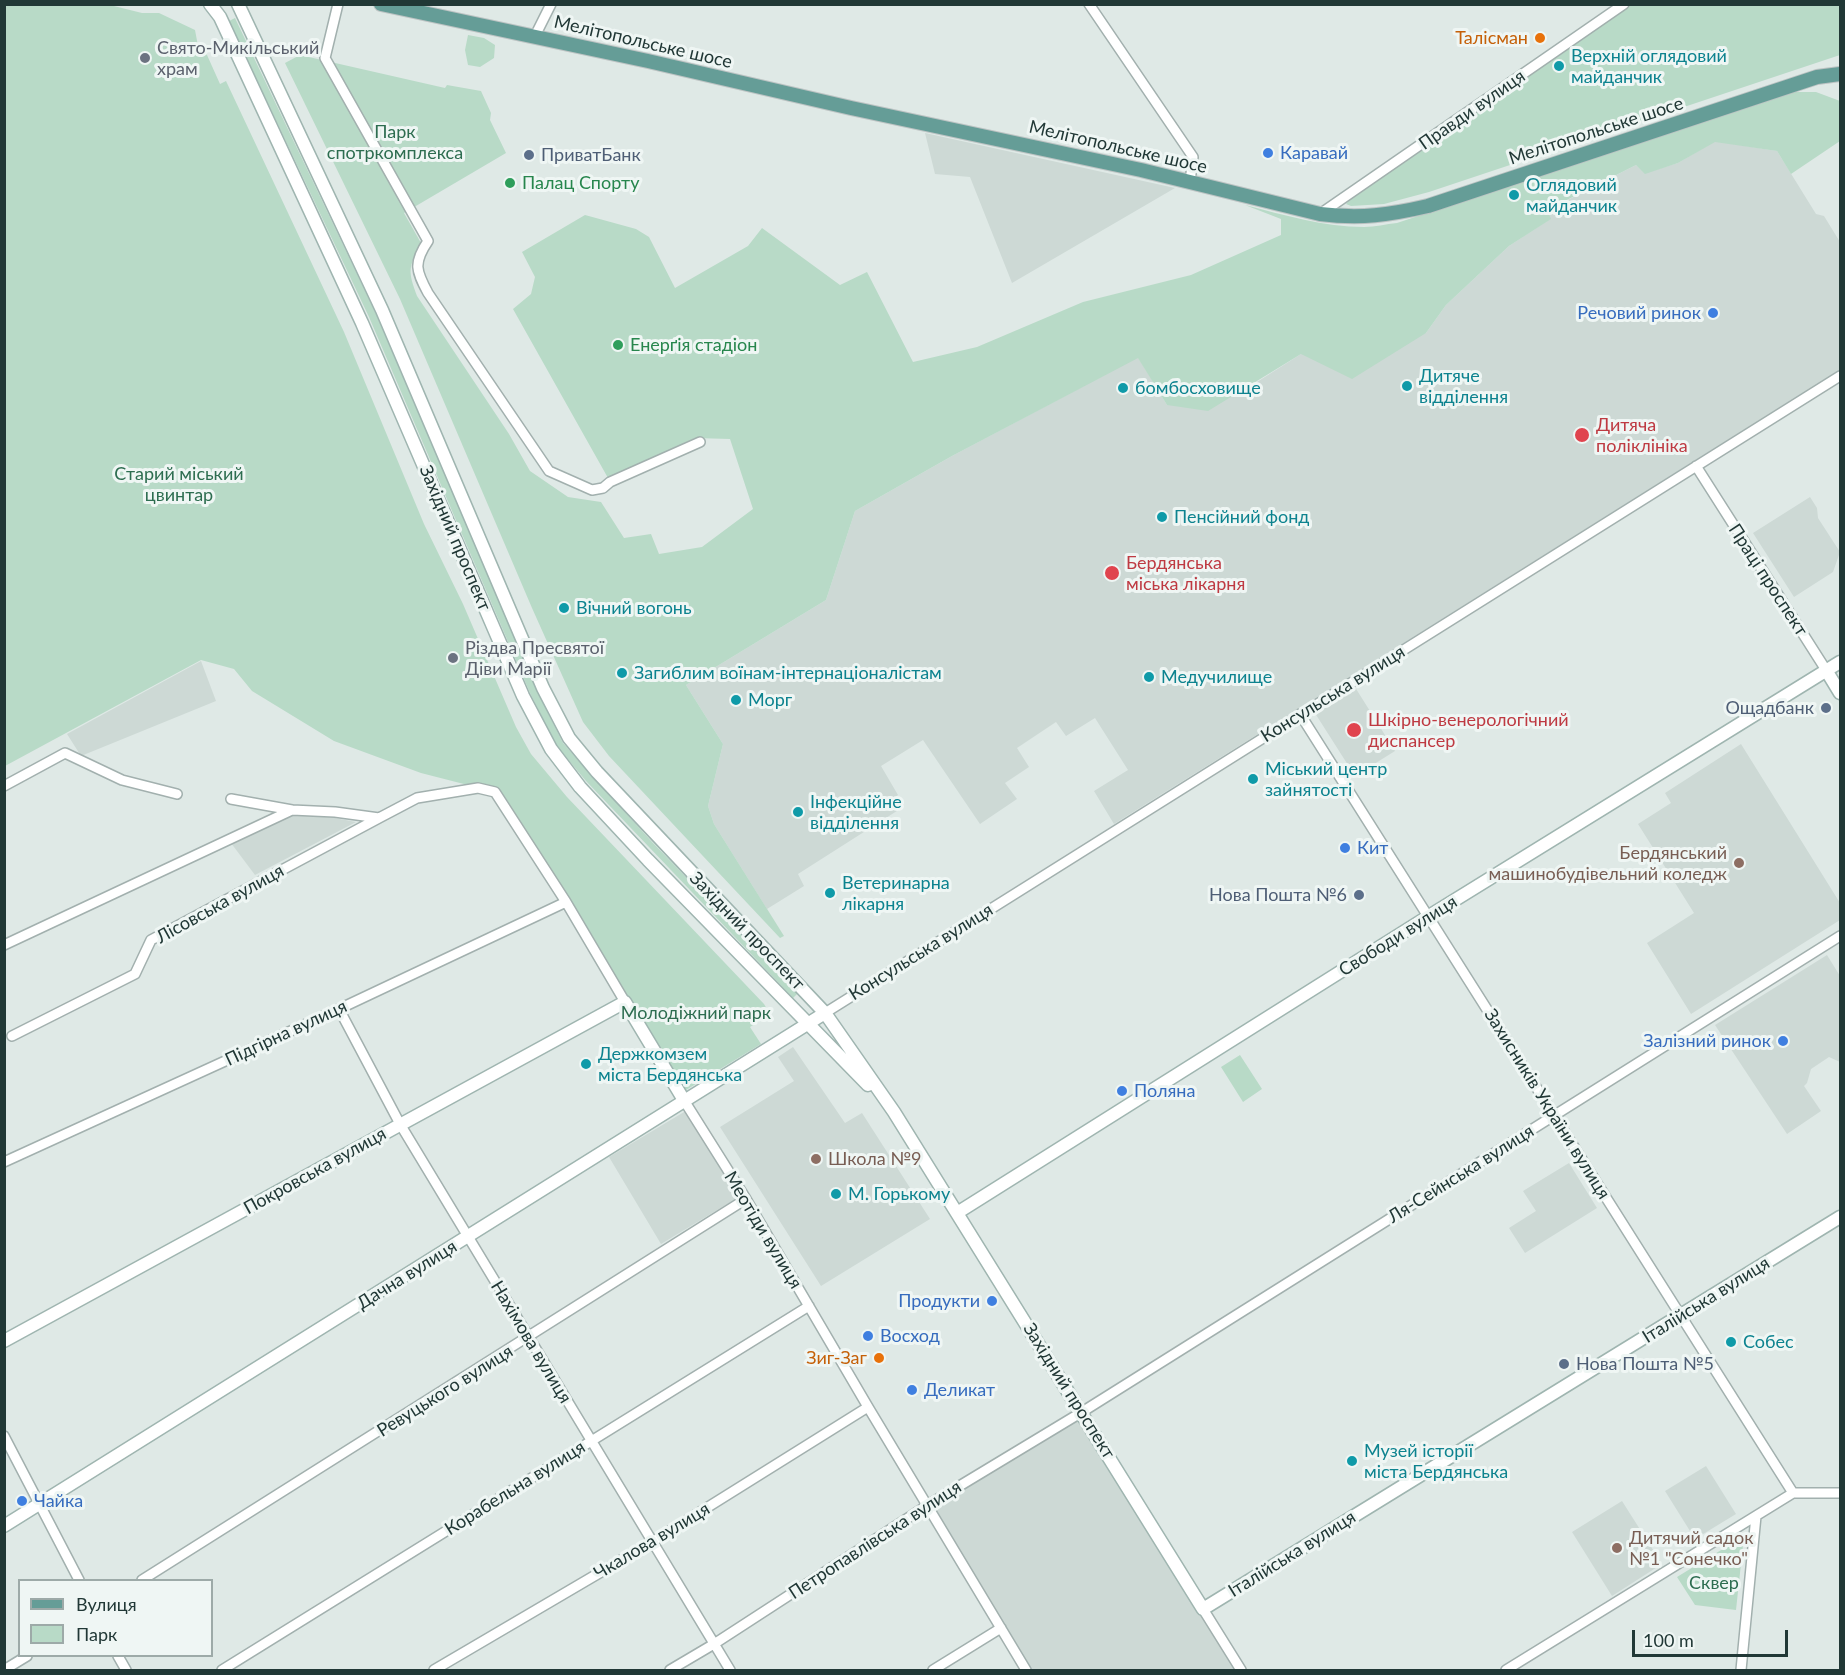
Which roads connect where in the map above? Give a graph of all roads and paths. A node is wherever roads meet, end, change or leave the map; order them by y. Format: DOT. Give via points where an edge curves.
graph roads {
  1 [pos="210,4"];
  2 [pos="338,4"];
  3 [pos="381,4"];
  4 [pos="1089,4"];
  5 [pos="1624,4"];
  6 [pos="550,5"];
  7 [pos="240,6"];
  8 [pos="535,36"];
  9 [pos="1839,75"];
  10 [pos="1190,182"];
  11 [pos="1320,214"];
  12 [pos="1840,376"];
  13 [pos="700,442"];
  14 [pos="1696,466"];
  15 [pos="1840,662"];
  16 [pos="1826,670"];
  17 [pos="1840,693"];
  18 [pos="1300,714"];
  19 [pos="4,786"];
  20 [pos="495,792"];
  21 [pos="177,794"];
  22 [pos="231,799"];
  23 [pos="292,810"];
  24 [pos="379,818"];
  25 [pos="566,902"];
  26 [pos="1429,916"];
  27 [pos="1840,936"];
  28 [pos="4,945"];
  29 [pos="625,1002"];
  30 [pos="339,1009"];
  31 [pos="825,1012"];
  32 [pos="809,1023"];
  33 [pos="12,1036"];
  34 [pos="685,1101"];
  35 [pos="894,1112"];
  36 [pos="1555,1116"];
  37 [pos="400,1124"];
  38 [pos="4,1161"];
  39 [pos="746,1199"];
  40 [pos="957,1214"];
  41 [pos="1840,1217"];
  42 [pos="468,1238"];
  43 [pos="809,1306"];
  44 [pos="1681,1315"];
  45 [pos="529,1338"];
  46 [pos="4,1341"];
  47 [pos="868,1407"];
  48 [pos="1082,1412"];
  49 [pos="4,1436"];
  50 [pos="591,1441"];
  51 [pos="1793,1493"];
  52 [pos="1840,1493"];
  53 [pos="40,1504"];
  54 [pos="928,1505"];
  55 [pos="1756,1516"];
  56 [pos="4,1526"];
  57 [pos="652,1542"];
  58 [pos="78,1579"];
  59 [pos="145,1579"];
  60 [pos="1203,1609"];
  61 [pos="1001,1628"];
  62 [pos="714,1644"];
  63 [pos="25,1657"];
  64 [pos="119,1657"];
  65 [pos="4,1670"];
  66 [pos="126,1671"];
  67 [pos="222,1671"];
  68 [pos="435,1671"];
  69 [pos="670,1671"];
  70 [pos="730,1671"];
  71 [pos="933,1671"];
  72 [pos="1026,1671"];
  73 [pos="1241,1671"];
  74 [pos="1506,1671"];
  75 [pos="1742,1671"];
  1 -- 32 [label="main road, Західний проспект" via="220,17 362,323 523,696 551,749 580,787 648,860"];
  2 -- 13 [label="street" via="325,58 428,241 420,252 418,276 549,471 592,490 603,488"];
  3 -- 8 [label="main road, Мелітопольське шосе"];
  4 -- 10 [label="street" via="1193,157"];
  5 -- 11 [label="street, Правди вулиця"];
  6 -- 8 [label="street"];
  7 -- 31 [label="main road, Західний проспект" via="382,310 543,688 569,738 657,837"];
  8 -- 10 [label="main road, Мелітопольське шосе"];
  9 -- 11 [label="main road, Мелітопольське шосе" via="1817,77 1428,206 1349,218"];
  10 -- 11 [label="main road, Мелітопольське шосе"];
  12 -- 14 [label="street, Консульська вулиця"];
  14 -- 16 [label="street, Праці проспект"];
  14 -- 18 [label="street, Консульська вулиця"];
  15 -- 16 [label="main road, Свободи вулиця"];
  16 -- 17 [label="main road, Праці проспект"];
  16 -- 26 [label="main road, Свободи вулиця"];
  18 -- 26 [label="street, Захисників України вулиця"];
  18 -- 31 [label="street, Консульська вулиця"];
  19 -- 21 [label="street" via="65,753 122,780"];
  20 -- 24 [label="street, Лісовська вулиця" via="478,788 417,798"];
  20 -- 25 [label="street, Меотіди вулиця"];
  22 -- 23 [label="street"];
  23 -- 24 [label="street"];
  23 -- 28 [label="street"];
  24 -- 33 [label="street, Лісовська вулиця" via="151,940 135,974"];
  25 -- 29 [label="street, Меотіди вулиця"];
  25 -- 30 [label="street, Підгірна вулиця"];
  26 -- 36 [label="street, Захисників України вулиця"];
  26 -- 40 [label="main road, Свободи вулиця"];
  27 -- 36 [label="street, Ля-Сейнська вулиця"];
  29 -- 34 [label="main road, Меотіди вулиця"];
  29 -- 37 [label="main road, Покровська вулиця"];
  30 -- 37 [label="street, Нахімова вулиця"];
  30 -- 38 [label="street, Підгірна вулиця"];
  31 -- 32 [label="main road, Дачна вулиця"];
  31 -- 35 [label="main road, Західний проспект"];
  32 -- 34 [label="main road, Дачна вулиця"];
  32 -- 35 [label="main road, Західний проспект"];
  34 -- 39 [label="street, Меотіди вулиця"];
  34 -- 42 [label="main road, Дачна вулиця"];
  35 -- 40 [label="main road, Західний проспект"];
  36 -- 44 [label="street, Захисників України вулиця"];
  36 -- 48 [label="street, Ля-Сейнська вулиця"];
  37 -- 42 [label="street, Нахімова вулиця"];
  37 -- 46 [label="main road, Покровська вулиця"];
  39 -- 43 [label="street, Меотіди вулиця"];
  39 -- 45 [label="street, Ревуцького вулиця"];
  40 -- 48 [label="main road, Західний проспект"];
  41 -- 44 [label="main road, Італійська вулиця"];
  42 -- 45 [label="street, Нахімова вулиця"];
  42 -- 53 [label="main road, Дачна вулиця"];
  43 -- 47 [label="street, Меотіди вулиця"];
  43 -- 50 [label="street, Корабельна вулиця"];
  44 -- 51 [label="street, Захисників України вулиця"];
  44 -- 60 [label="main road, Італійська вулиця"];
  45 -- 50 [label="street, Нахімова вулиця"];
  45 -- 59 [label="street, Ревуцького вулиця"];
  47 -- 54 [label="street, Меотіди вулиця"];
  47 -- 57 [label="street, Чкалова вулиця"];
  48 -- 54 [label="street, Петропавлівська вулиця"];
  48 -- 60 [label="main road, Західний проспект"];
  49 -- 53 [label="street"];
  50 -- 57 [label="street, Нахімова вулиця"];
  50 -- 67 [label="street, Корабельна вулиця"];
  51 -- 52 [label="street"];
  51 -- 55 [label="street"];
  53 -- 56 [label="main road, Дачна вулиця"];
  53 -- 58 [label="street"];
  54 -- 61 [label="street, Меотіди вулиця"];
  54 -- 62 [label="street, Петропавлівська вулиця"];
  55 -- 74 [label="street"];
  55 -- 75 [label="street"];
  57 -- 62 [label="street, Нахімова вулиця"];
  57 -- 68 [label="street, Чкалова вулиця"];
  60 -- 73 [label="street, Західний проспект"];
  61 -- 71 [label="street"];
  61 -- 72 [label="street, Меотіди вулиця"];
  62 -- 69 [label="street, Петропавлівська вулиця"];
  62 -- 70 [label="street, Нахімова вулиця"];
  63 -- 65 [label="street"];
  64 -- 66 [label="street"];
}
